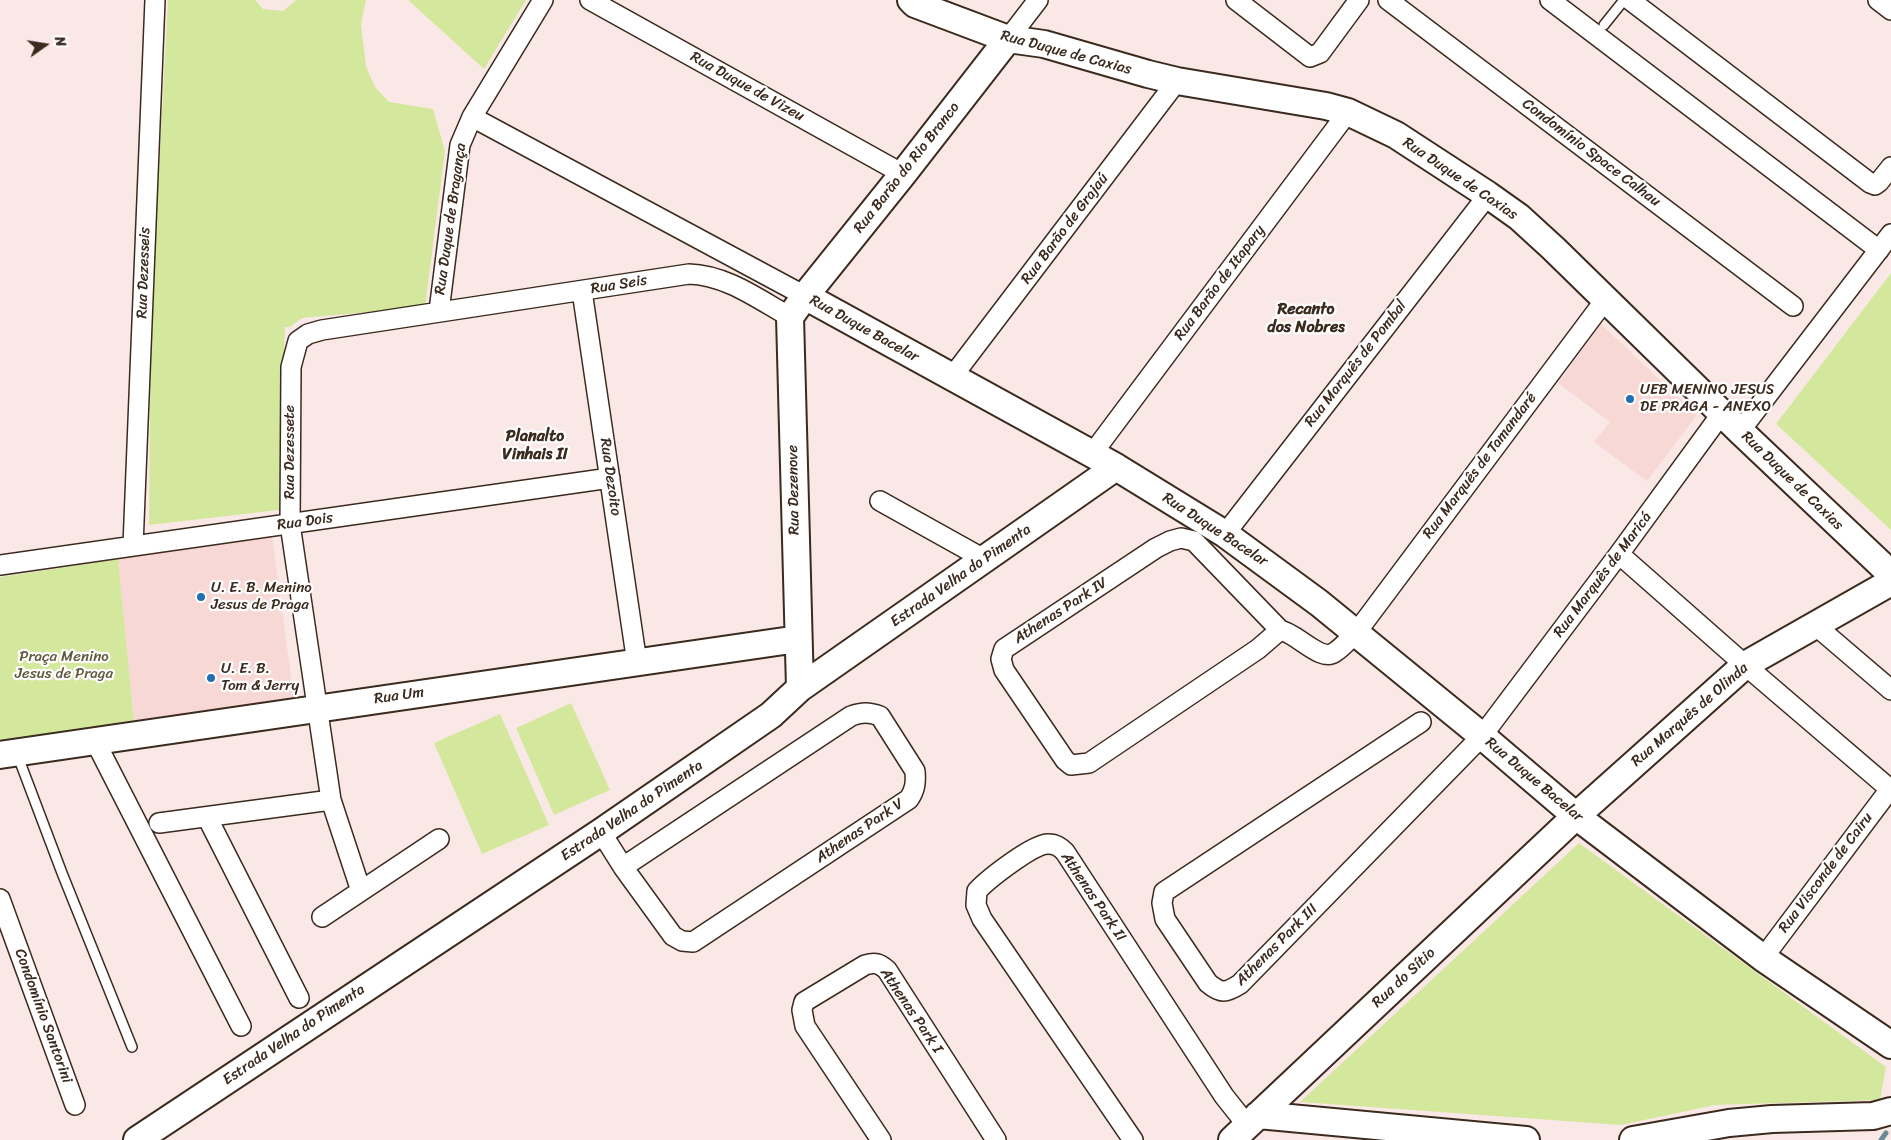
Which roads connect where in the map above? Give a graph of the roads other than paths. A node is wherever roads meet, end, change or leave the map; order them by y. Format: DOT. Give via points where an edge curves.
graph roads {
  1 [pos="156,0"];
  2 [pos="543,0"];
  3 [pos="590,0"];
  4 [pos="1038,0"];
  5 [pos="1236,0"];
  6 [pos="1359,0"];
  7 [pos="1388,0"];
  8 [pos="1550,0"];
  9 [pos="1624,0"];
  10 [pos="1630,0"];
  11 [pos="1878,0"];
  12 [pos="911,1"];
  13 [pos="1572,6"];
  14 [pos="1891,10"];
  15 [pos="1600,30"];
  16 [pos="1008,40"];
  17 [pos="1177,81"];
  18 [pos="1348,112"];
  19 [pos="472,117"];
  20 [pos="1891,167"];
  21 [pos="904,174"];
  22 [pos="1488,195"];
  23 [pos="1891,234"];
  24 [pos="1878,250"];
  25 [pos="582,291"];
  26 [pos="1605,300"];
  27 [pos="1793,306"];
  28 [pos="797,307"];
  29 [pos="439,311"];
  30 [pos="952,377"];
  31 [pos="1731,422"];
  32 [pos="1092,454"];
  33 [pos="1116,468"];
  34 [pos="610,478"];
  35 [pos="880,501"];
  36 [pos="290,524"];
  37 [pos="1225,534"];
  38 [pos="133,546"];
  39 [pos="1619,554"];
  40 [pos="984,559"];
  41 [pos="0,565"];
  42 [pos="1891,574"];
  43 [pos="1891,582"];
  44 [pos="1816,625"];
  45 [pos="1280,630"];
  46 [pos="1356,633"];
  47 [pos="798,639"];
  48 [pos="637,663"];
  49 [pos="1745,665"];
  50 [pos="800,688"];
  51 [pos="1891,690"];
  52 [pos="318,708"];
  53 [pos="1421,722"];
  54 [pos="1482,736"];
  55 [pos="95,741"];
  56 [pos="8,753"];
  57 [pos="1890,789"];
  58 [pos="331,800"];
  59 [pos="207,816"];
  60 [pos="1576,816"];
  61 [pos="159,823"];
  62 [pos="601,832"];
  63 [pos="439,839"];
  64 [pos="623,867"];
  65 [pos="360,891"];
  66 [pos="0,899"];
  67 [pos="322,917"];
  68 [pos="1762,958"];
  69 [pos="299,998"];
  70 [pos="241,1026"];
  71 [pos="1891,1045"];
  72 [pos="132,1047"];
  73 [pos="75,1105"];
  74 [pos="1885,1115"];
  75 [pos="1246,1127"];
  76 [pos="137,1140"];
  77 [pos="882,1140"];
  78 [pos="996,1140"];
  79 [pos="1133,1140"];
  80 [pos="1526,1140"];
  81 [pos="1633,1140"];
  1 -- 38 [label="street, Rua Dezesseis"];
  2 -- 19 [label="street, Rua Duque de Bragança"];
  3 -- 21 [label="street, Rua Duque de Vizeu"];
  4 -- 16 [label="street"];
  5 -- 6 [label="street" via="1310,56 1320,53"];
  7 -- 27 [label="street, Condomínio Space Calhau"];
  8 -- 13 [label="street"];
  9 -- 15 [label="lane"];
  10 -- 20 [label="street" via="1870,184 1880,182"];
  11 -- 14 [label="street"];
  12 -- 16 [label="main road, Rua Duque de Caxias"];
  13 -- 15 [label="street"];
  15 -- 24 [label="street"];
  16 -- 17 [label="main road, Rua Duque de Caxias" via="1044,44"];
  16 -- 21 [label="main road, Rua Barão do Rio Branco"];
  17 -- 18 [label="main road, Rua Duque de Caxias"];
  17 -- 30 [label="street, Rua Barão de Grajaú"];
  18 -- 22 [label="main road, Rua Duque de Caxias" via="1396,135"];
  18 -- 32 [label="street, Rua Barão de Itapary"];
  19 -- 28 [label="street, Rua Duque Bacelar"];
  19 -- 29 [label="street, Rua Duque de Bragança" via="460,145"];
  21 -- 28 [label="main road, Rua Barão do Rio Branco"];
  22 -- 26 [label="main road, Rua Duque de Caxias" via="1537,233"];
  22 -- 37 [label="street, Rua Marquês de Pombal"];
  23 -- 24 [label="street, Rua Marquês de Maricá"];
  24 -- 31 [label="street, Rua Marquês de Maricá"];
  25 -- 28 [label="street, Rua Seis" via="704,274"];
  25 -- 29 [label="street, Rua Seis"];
  25 -- 34 [label="street, Rua Dezoito"];
  26 -- 31 [label="main road, Rua Duque de Caxias"];
  26 -- 46 [label="street, Rua Marquês de Tamandaré"];
  28 -- 30 [label="main road, Rua Duque Bacelar"];
  28 -- 47 [label="main road, Rua Dezenove"];
  29 -- 36 [label="street, Rua Dezessete" via="322,330 298,341 291,367"];
  30 -- 32 [label="main road, Rua Duque Bacelar"];
  31 -- 39 [label="street, Rua Marquês de Maricá"];
  31 -- 42 [label="main road, Rua Duque de Caxias"];
  32 -- 33 [label="main road, Rua Duque Bacelar"];
  33 -- 37 [label="main road, Rua Duque Bacelar"];
  33 -- 40 [label="main road, Estrada Velha do Pimenta"];
  34 -- 36 [label="street, Rua Dois"];
  34 -- 48 [label="street, Rua Dezoito"];
  35 -- 40 [label="street"];
  36 -- 38 [label="street, Rua Dois"];
  36 -- 52 [label="street, Rua Dezessete"];
  37 -- 46 [label="main road, Rua Duque Bacelar"];
  38 -- 41 [label="street, Rua Dois"];
  39 -- 49 [label="street"];
  39 -- 54 [label="street, Rua Marquês de Maricá"];
  40 -- 50 [label="main road, Estrada Velha do Pimenta"];
  43 -- 44 [label="main road, Rua Marquês de Olinda"];
  44 -- 49 [label="main road, Rua Marquês de Olinda"];
  44 -- 51 [label="street"];
  45 -- 45 [label="street, Athenas Park IV" via="1194,541 1181,538 1156,548 1010,644 1004,649 1001,659 1004,670 1065,760 1071,765 1082,765 1258,649"];
  45 -- 46 [label="street, Athenas Park IV" via="1288,631 1326,655 1334,654"];
  46 -- 54 [label="main road, Rua Duque Bacelar"];
  47 -- 48 [label="main road, Rua Um"];
  47 -- 50 [label="main road, Rua Dezenove"];
  48 -- 52 [label="main road, Rua Um"];
  49 -- 57 [label="street"];
  49 -- 60 [label="main road, Rua Marquês de Olinda"];
  50 -- 62 [label="main road, Estrada Velha do Pimenta" via="771,715"];
  52 -- 55 [label="main road, Rua Um"];
  52 -- 58 [label="street, Rua Dezessete"];
  53 -- 54 [label="street, Athenas Park III" via="1164,892 1164,919 1208,983 1217,990 1229,991 1240,984"];
  54 -- 60 [label="main road, Rua Duque Bacelar"];
  55 -- 56 [label="main road, Rua Um"];
  55 -- 70 [label="street"];
  56 -- 72 [label="lane" via="62,873"];
  57 -- 68 [label="street, Rua Visconde de Cairu"];
  58 -- 59 [label="street"];
  58 -- 65 [label="street, Rua Dezessete"];
  59 -- 61 [label="street"];
  59 -- 69 [label="street"];
  60 -- 68 [label="main road, Rua Duque Bacelar"];
  60 -- 75 [label="main road, Rua do Sítio"];
  62 -- 64 [label="street, Athenas Park V"];
  62 -- 76 [label="main road, Estrada Velha do Pimenta"];
  63 -- 65 [label="street"];
  64 -- 64 [label="street, Athenas Park V" via="674,936 693,942 909,799 914,791 915,772 880,716 857,714"];
  65 -- 67 [label="street"];
  66 -- 73 [label="street, Condomínio Santorini"];
  68 -- 71 [label="main road, Rua Duque Bacelar"];
  74 -- 81 [label="main road" via="1755,1120"];
  75 -- 79 [label="street, Athenas Park II" via="1065,852 1057,845 1046,844 1033,849 984,883 977,890 976,905 982,919"];
  75 -- 80 [label="main road"];
  77 -- 78 [label="street, Athenas Park I" via="806,1026 802,1010 804,1002 865,965 874,963 887,970"];
}
